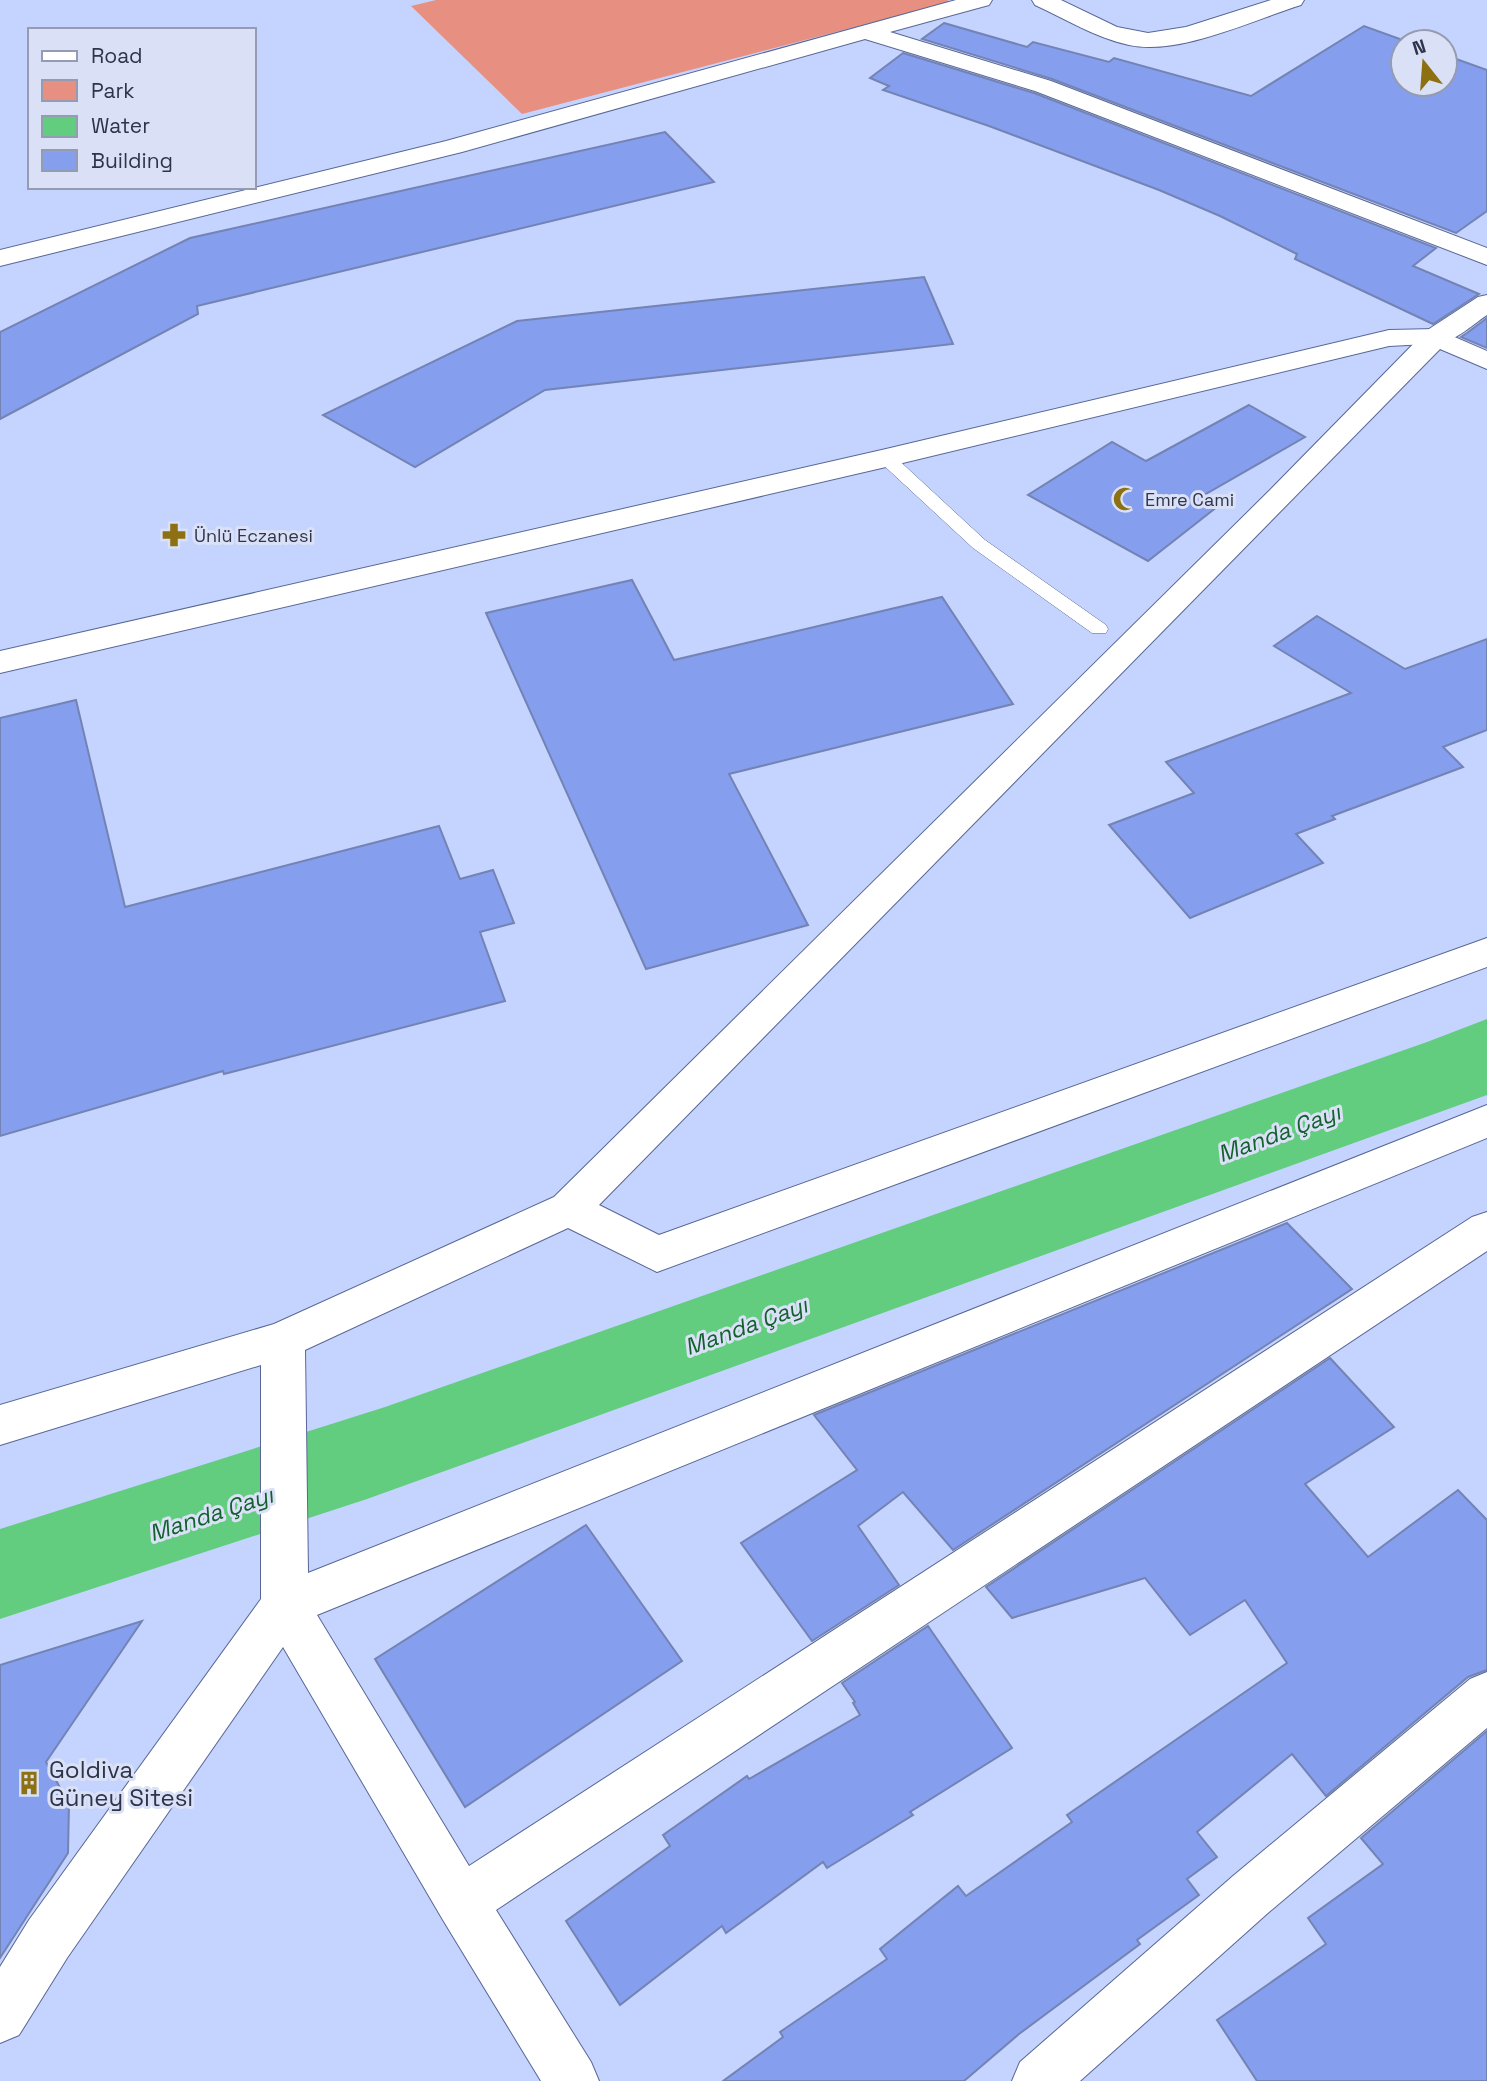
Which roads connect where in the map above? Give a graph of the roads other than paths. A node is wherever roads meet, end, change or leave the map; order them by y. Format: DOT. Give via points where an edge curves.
graph roads {
  1 [pos="981,0"];
  2 [pos="1043,0"];
  3 [pos="1293,0"];
  4 [pos="864,32"];
  5 [pos="1487,257"];
  6 [pos="0,258"];
  7 [pos="1487,303"];
  8 [pos="1436,337"];
  9 [pos="1487,361"];
  10 [pos="886,458"];
  11 [pos="1099,629"];
  12 [pos="0,662"];
  13 [pos="1487,952"];
  14 [pos="1487,1121"];
  15 [pos="569,1209"];
  16 [pos="1487,1229"];
  17 [pos="283,1340"];
  18 [pos="0,1425"];
  19 [pos="285,1605"];
  20 [pos="1487,1696"];
  21 [pos="461,1902"];
  22 [pos="0,2016"];
  23 [pos="572,2081"];
  24 [pos="1038,2081"];
  1 -- 4 [label="street"];
  2 -- 3 [label="street" via="1134,39 1165,40"];
  4 -- 5 [label="street" via="1043,86"];
  4 -- 6 [label="street" via="453,147"];
  7 -- 8 [label="street"];
  8 -- 9 [label="street"];
  8 -- 10 [label="street" via="1389,338"];
  8 -- 15 [label="street"];
  10 -- 11 [label="lane" via="979,544"];
  10 -- 12 [label="street"];
  13 -- 15 [label="street" via="657,1254"];
  14 -- 19 [label="street"];
  15 -- 17 [label="street"];
  16 -- 21 [label="street"];
  17 -- 18 [label="street"];
  17 -- 19 [label="street"];
  19 -- 21 [label="street"];
  19 -- 22 [label="street" via="48,1939"];
  20 -- 24 [label="street" via="1261,1885"];
  21 -- 23 [label="street"];
}
